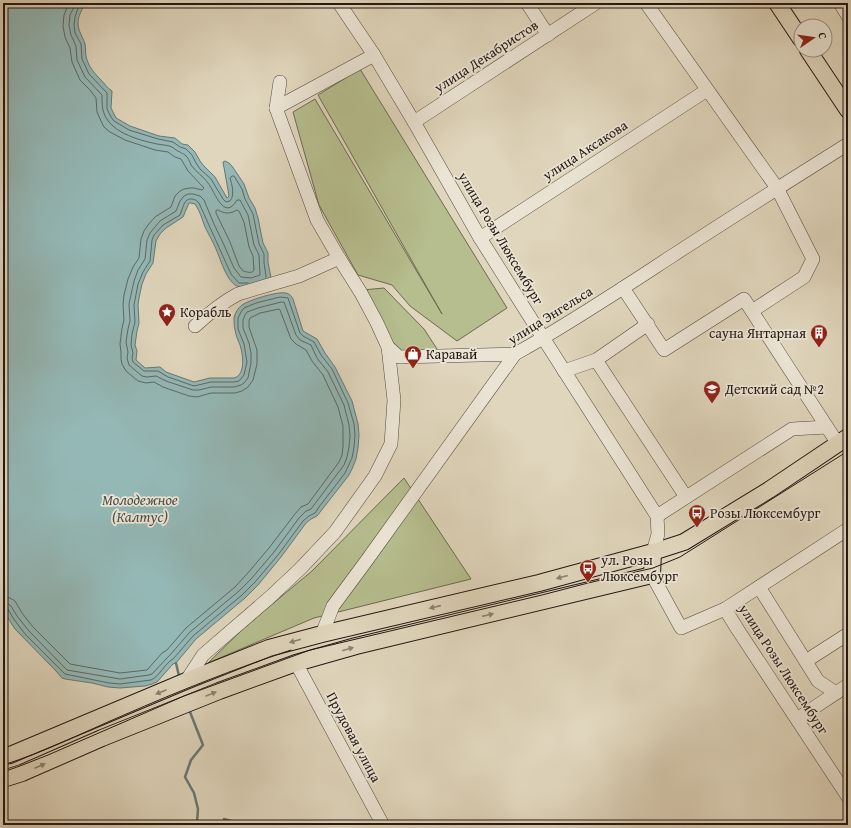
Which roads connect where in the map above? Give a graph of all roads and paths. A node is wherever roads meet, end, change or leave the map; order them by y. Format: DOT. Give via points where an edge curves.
graph roads {
  1 [pos="339,3"];
  2 [pos="527,3"];
  3 [pos="596,3"];
  4 [pos="646,3"];
  5 [pos="778,3"];
  6 [pos="840,3"];
  7 [pos="848,16"];
  8 [pos="793,26"];
  9 [pos="548,35"];
  10 [pos="374,55"];
  11 [pos="813,58"];
  12 [pos="280,82"];
  13 [pos="707,90"];
  14 [pos="276,108"];
  15 [pos="848,110"];
  16 [pos="414,122"];
  17 [pos="848,144"];
  18 [pos="777,188"];
  19 [pos="480,238"];
  20 [pos="339,258"];
  21 [pos="623,288"];
  22 [pos="752,311"];
  23 [pos="648,324"];
  24 [pos="195,326"];
  25 [pos="543,338"];
  26 [pos="388,347"];
  27 [pos="515,354"];
  28 [pos="596,360"];
  29 [pos="564,371"];
  30 [pos="827,427"];
  31 [pos="843,440"];
  32 [pos="686,497"];
  33 [pos="657,516"];
  34 [pos="848,529"];
  35 [pos="653,552"];
  36 [pos="652,575"];
  37 [pos="759,587"];
  38 [pos="725,609"];
  39 [pos="322,634"];
  40 [pos="848,634"];
  41 [pos="806,661"];
  42 [pos="296,663"];
  43 [pos="186,681"];
  44 [pos="848,685"];
  45 [pos="836,693"];
  46 [pos="797,719"];
  47 [pos="3,756"];
  48 [pos="3,779"];
  49 [pos="848,798"];
  50 [pos="383,825"];
  1 -- 10 [label="street, улица Розы Люксембург"];
  2 -- 9 [label="street"];
  3 -- 9 [label="street, улица Декабристов"];
  4 -- 13 [label="street"];
  5 -- 8 [label="main road"];
  6 -- 7 [label="street"];
  9 -- 16 [label="street, улица Декабристов"];
  10 -- 14 [label="street"];
  10 -- 16 [label="street, улица Розы Люксембург"];
  11 -- 15 [label="main road"];
  12 -- 14 [label="street"];
  13 -- 18 [label="street"];
  13 -- 19 [label="street, улица Аксакова"];
  14 -- 20 [label="street" via="316,220"];
  16 -- 19 [label="street, улица Розы Люксембург"];
  17 -- 18 [label="street, улица Энгельса"];
  18 -- 21 [label="street, улица Энгельса"];
  18 -- 22 [label="street" via="813,259 804,277"];
  19 -- 25 [label="street, улица Розы Люксембург"];
  20 -- 24 [label="street" via="299,276 238,294"];
  20 -- 26 [label="street" via="361,293"];
  21 -- 23 [label="street"];
  21 -- 25 [label="street, улица Энгельса"];
  22 -- 23 [label="street" via="744,299 664,350"];
  22 -- 30 [label="street"];
  23 -- 28 [label="street"];
  25 -- 27 [label="street, улица Энгельса"];
  25 -- 29 [label="street, улица Розы Люксембург"];
  26 -- 27 [label="street" via="399,357 454,358"];
  26 -- 43 [label="street" via="394,400 391,444 375,476 335,532 269,598 203,655"];
  27 -- 39 [label="street, улица Энгельса" via="332,606"];
  28 -- 29 [label="street"];
  28 -- 32 [label="street"];
  29 -- 33 [label="street, улица Розы Люксембург"];
  30 -- 31 [label="street"];
  30 -- 32 [label="street" via="792,429"];
  31 -- 35 [label="main road" via="769,490 684,542"];
  32 -- 33 [label="street"];
  33 -- 35 [label="street" via="658,534"];
  34 -- 37 [label="street"];
  35 -- 36 [label="main road"];
  35 -- 39 [label="main road, one-way" via="539,583"];
  36 -- 38 [label="street, улица Розы Люксембург" via="681,628"];
  42 -- 36 [label="main road, one-way" via="356,646"];
  37 -- 38 [label="street"];
  37 -- 41 [label="street"];
  38 -- 46 [label="street, улица Розы Люксембург"];
  39 -- 43 [label="main road, one-way" via="270,648"];
  40 -- 41 [label="street"];
  41 -- 45 [label="street" via="818,681"];
  48 -- 42 [label="main road, one-way" via="219,691"];
  42 -- 50 [label="street, Прудовая улица"];
  43 -- 47 [label="main road, one-way"];
  44 -- 45 [label="street"];
  45 -- 46 [label="street"];
  46 -- 49 [label="street, улица Розы Люксембург"];
}
